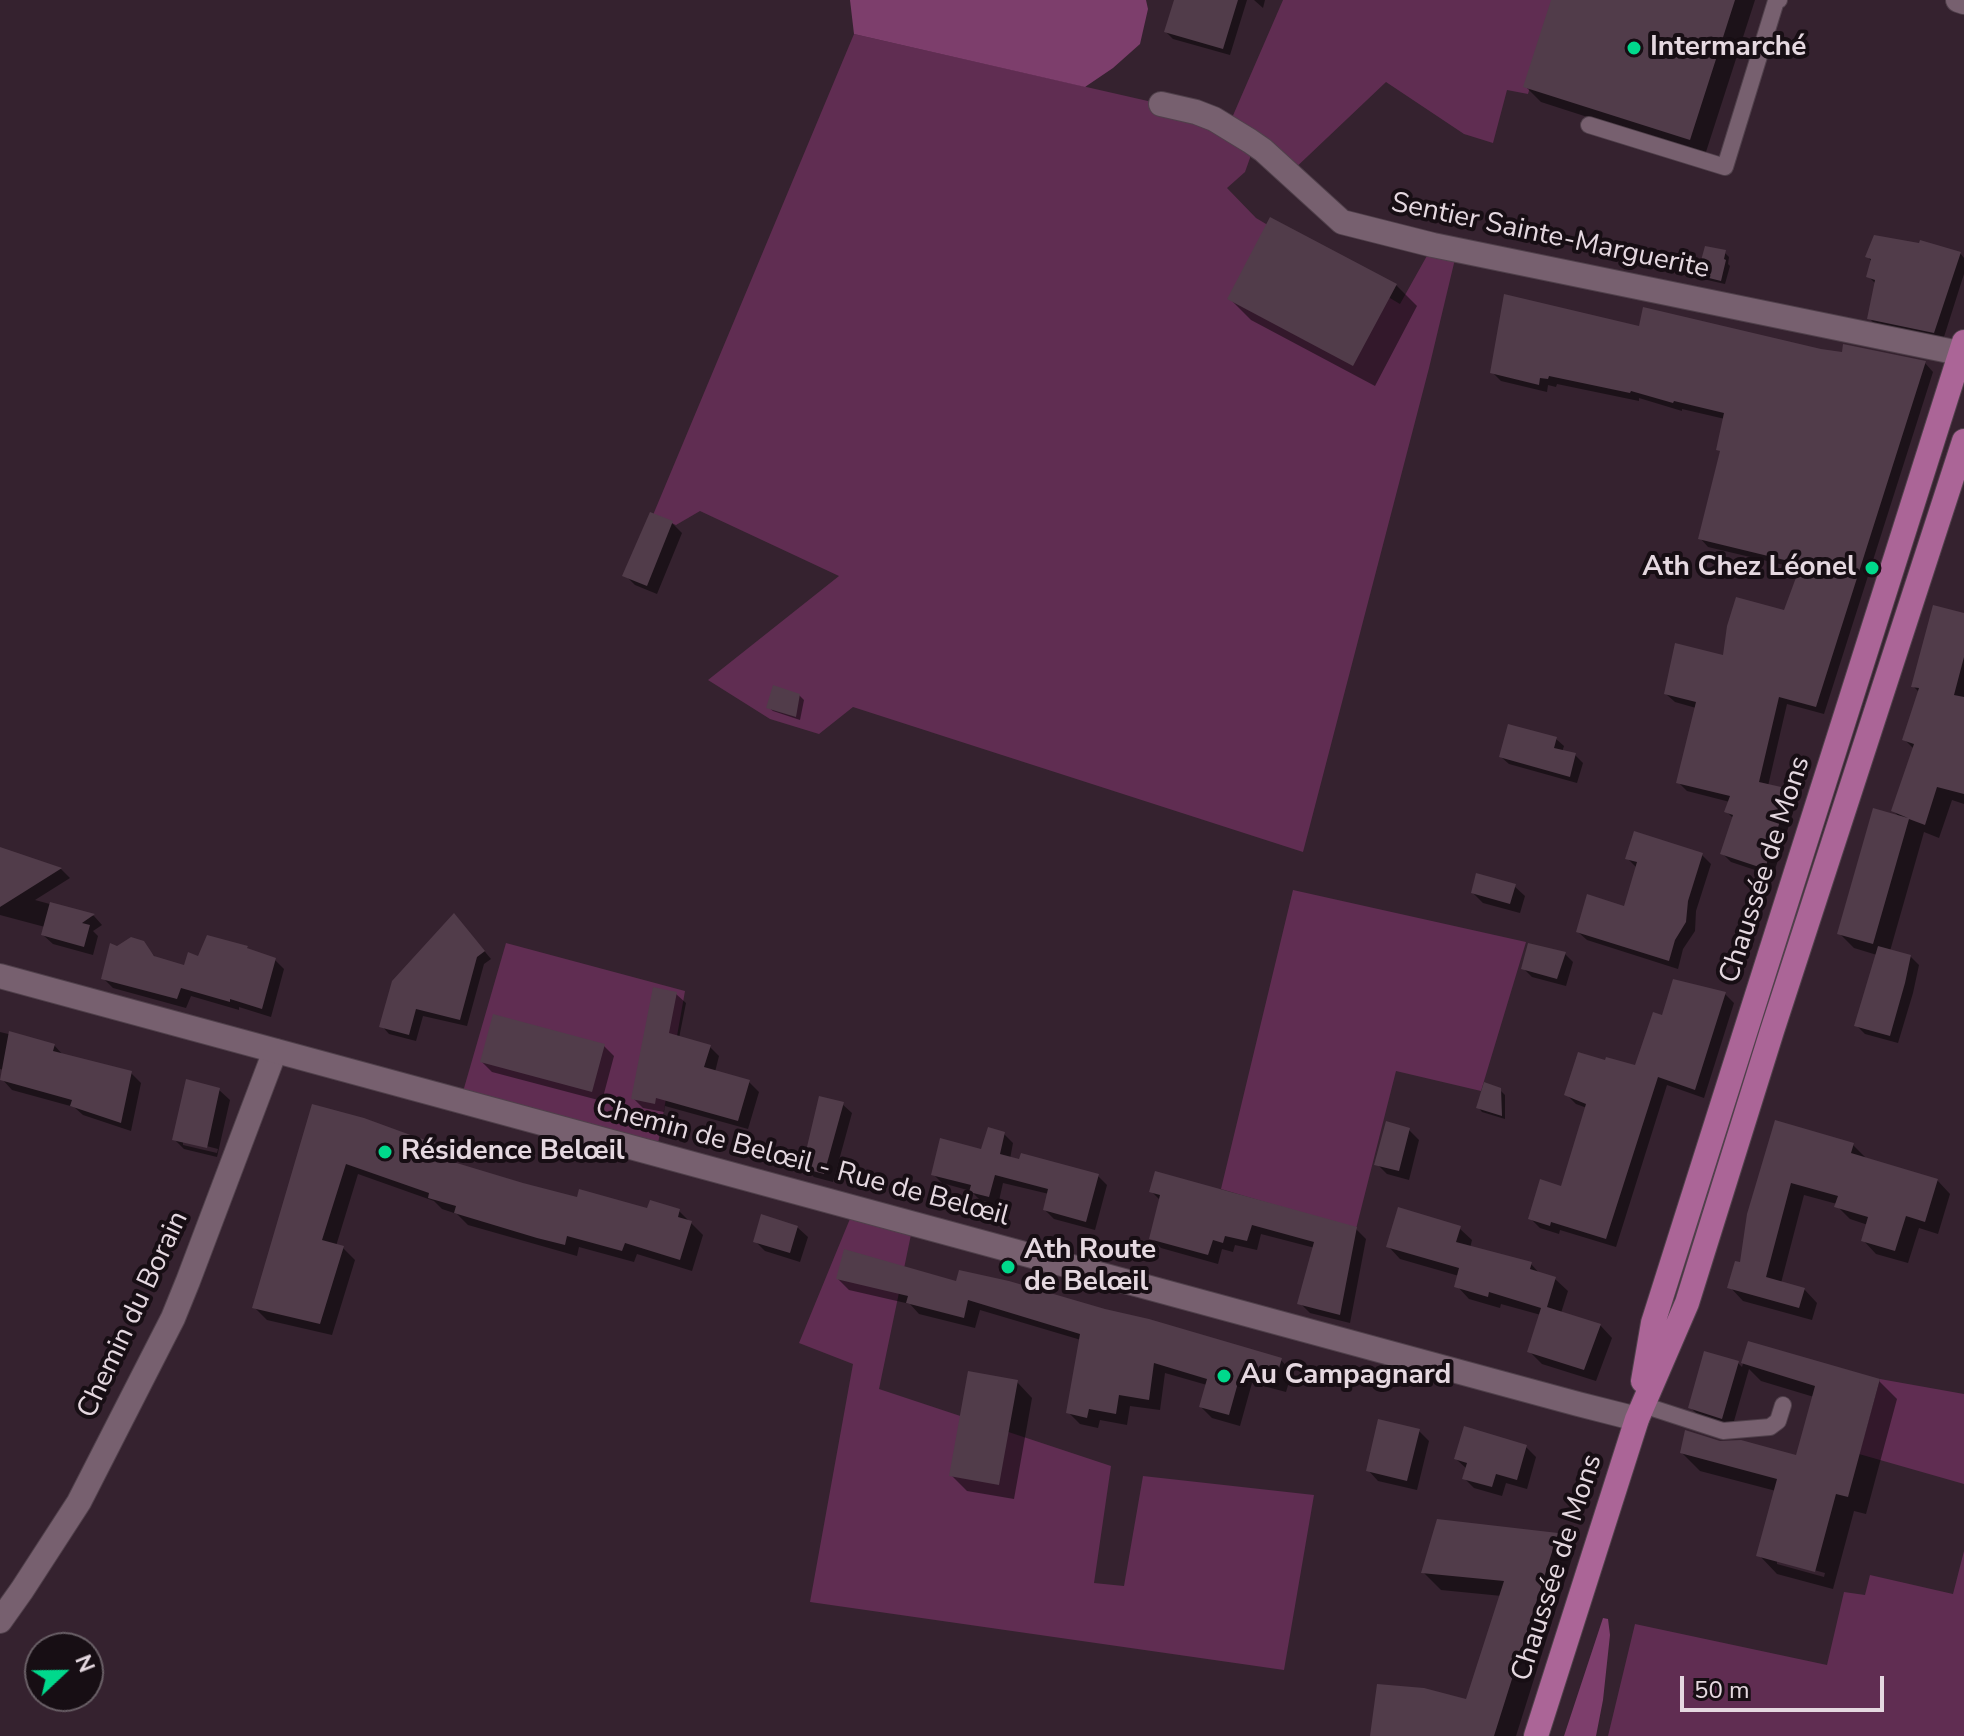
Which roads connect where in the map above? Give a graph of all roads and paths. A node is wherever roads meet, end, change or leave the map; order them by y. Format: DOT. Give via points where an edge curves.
graph roads {
  1 [pos="1779,0"];
  2 [pos="1958,0"];
  3 [pos="1964,2"];
  4 [pos="1161,104"];
  5 [pos="1589,125"];
  6 [pos="1963,350"];
  7 [pos="1964,441"];
  8 [pos="0,976"];
  9 [pos="275,1051"];
  10 [pos="1783,1405"];
  11 [pos="1640,1412"];
  12 [pos="0,1621"];
  13 [pos="1536,1736"];
  1 -- 5 [label="lane" via="1725,167"];
  2 -- 3 [label="street"];
  4 -- 6 [label="street, Sentier Sainte-Marguerite" via="1214,119 1250,141 1342,222 1433,245"];
  6 -- 11 [label="main road, Chaussée de Mons" via="1653,1323"];
  7 -- 11 [label="main road, Chaussée de Mons" via="1687,1303"];
  8 -- 9 [label="street, Chemin de Belœil - Rue de Belœil"];
  9 -- 11 [label="street, Chemin de Belœil - Rue de Belœil" via="1578,1404"];
  9 -- 12 [label="street, Chemin du Borain" via="173,1318 79,1502"];
  10 -- 11 [label="lane" via="1770,1427 1723,1431"];
  11 -- 13 [label="main road, Chaussée de Mons"];
}
